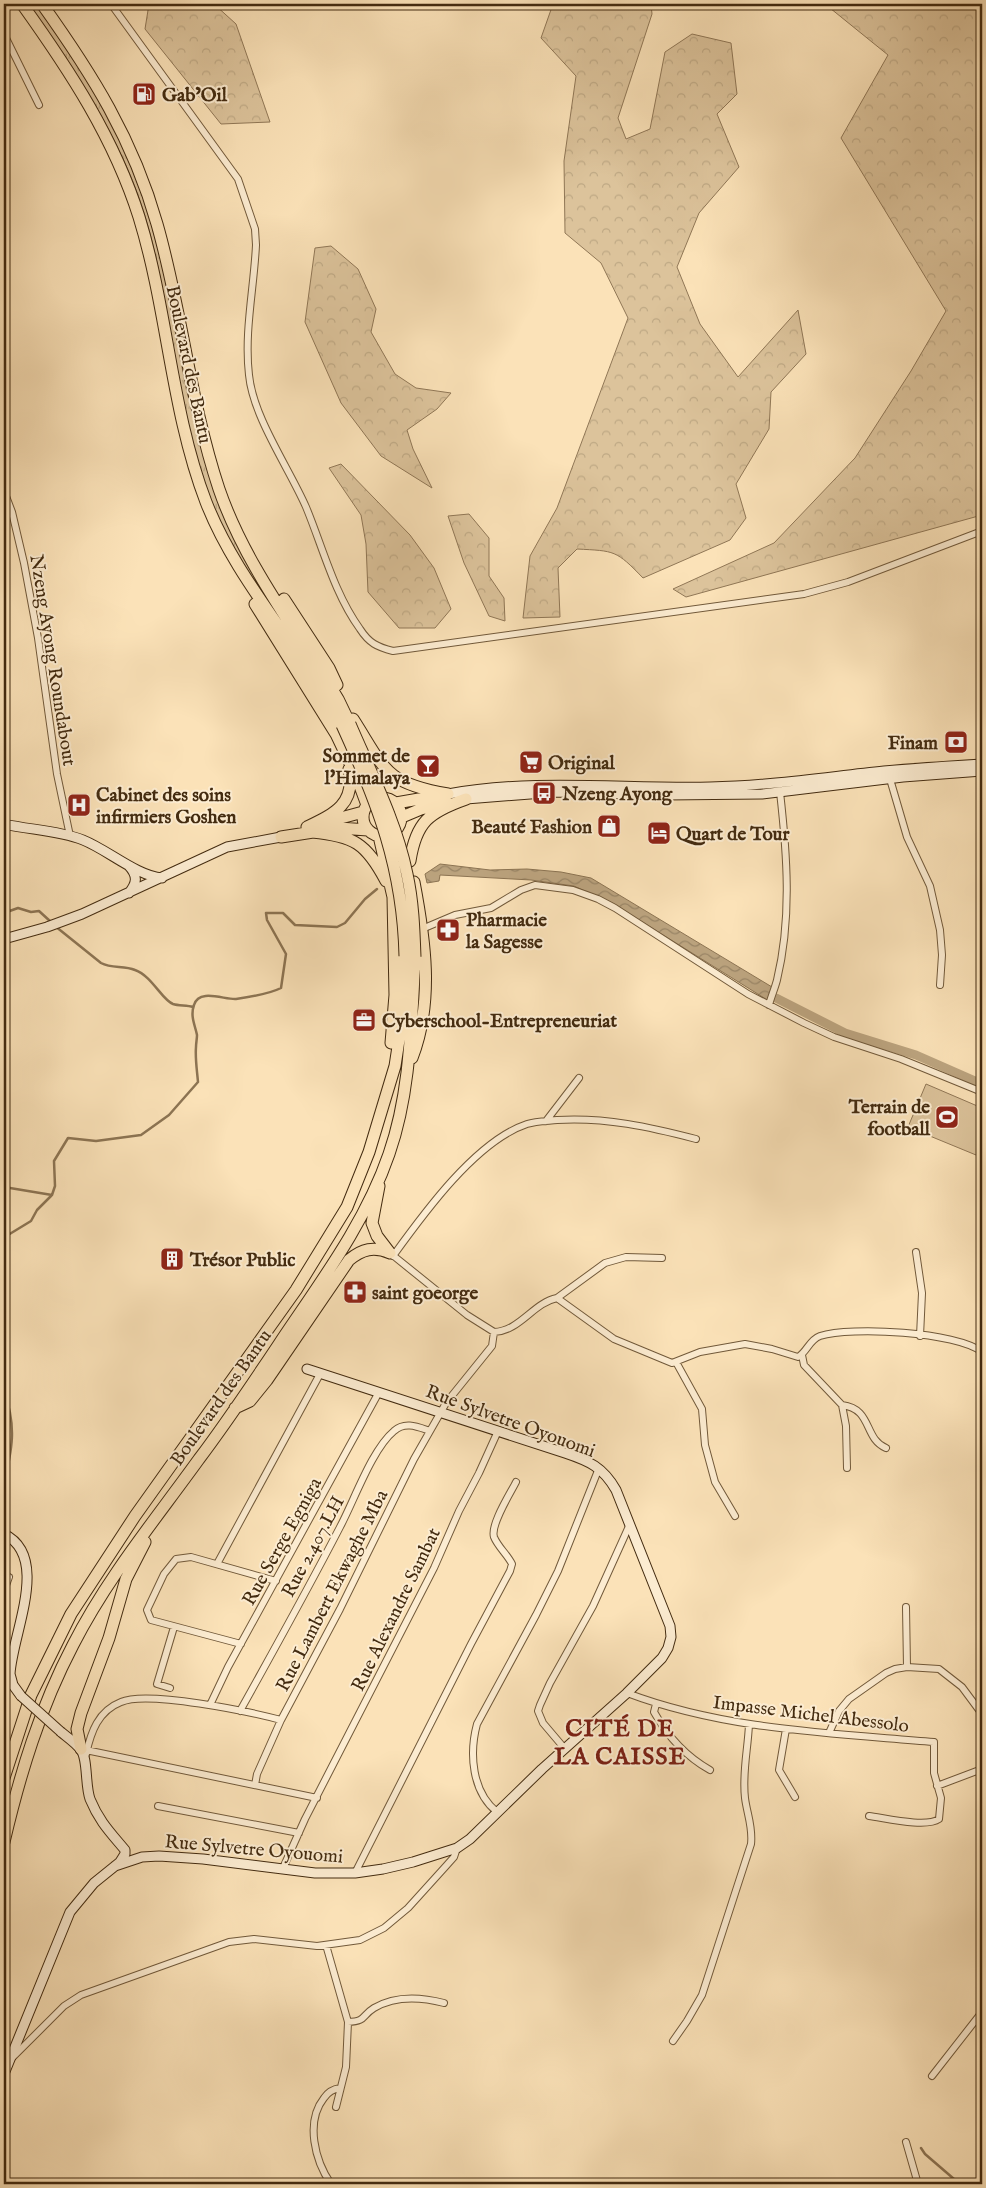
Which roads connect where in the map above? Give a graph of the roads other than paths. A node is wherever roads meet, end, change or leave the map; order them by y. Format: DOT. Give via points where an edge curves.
graph roads {
  1 [pos="22,4"];
  2 [pos="42,4"];
  3 [pos="111,4"];
  4 [pos="4,34"];
  5 [pos="39,105"];
  6 [pos="4,491"];
  7 [pos="206,504"];
  8 [pos="982,531"];
  9 [pos="348,723"];
  10 [pos="345,752"];
  11 [pos="982,764"];
  12 [pos="982,771"];
  13 [pos="890,779"];
  14 [pos="780,792"];
  15 [pos="448,794"];
  16 [pos="466,800"];
  17 [pos="392,801"];
  18 [pos="365,809"];
  19 [pos="401,822"];
  20 [pos="4,824"];
  21 [pos="309,830"];
  22 [pos="368,830"];
  23 [pos="70,836"];
  24 [pos="379,836"];
  25 [pos="281,837"];
  26 [pos="410,861"];
  27 [pos="127,863"];
  28 [pos="162,878"];
  29 [pos="128,893"];
  30 [pos="393,894"];
  31 [pos="422,929"];
  32 [pos="4,939"];
  33 [pos="410,956"];
  34 [pos="940,985"];
  35 [pos="769,1005"];
  36 [pos="408,1069"];
  37 [pos="579,1078"];
  38 [pos="982,1092"];
  39 [pos="386,1098"];
  40 [pos="546,1121"];
  41 [pos="696,1139"];
  42 [pos="380,1176"];
  43 [pos="916,1252"];
  44 [pos="391,1255"];
  45 [pos="662,1258"];
  46 [pos="557,1298"];
  47 [pos="494,1332"];
  48 [pos="920,1336"];
  49 [pos="982,1352"];
  50 [pos="802,1355"];
  51 [pos="676,1362"];
  52 [pos="307,1369"];
  53 [pos="320,1374"];
  54 [pos="379,1392"];
  55 [pos="842,1405"];
  56 [pos="235,1409"];
  57 [pos="440,1411"];
  58 [pos="498,1431"];
  59 [pos="430,1432"];
  60 [pos="886,1448"];
  61 [pos="599,1468"];
  62 [pos="847,1468"];
  63 [pos="516,1482"];
  64 [pos="167,1503"];
  65 [pos="735,1516"];
  66 [pos="630,1524"];
  67 [pos="4,1534"];
  68 [pos="216,1564"];
  69 [pos="9,1577"];
  70 [pos="276,1581"];
  71 [pos="4,1591"];
  72 [pos="906,1607"];
  73 [pos="174,1627"];
  74 [pos="241,1644"];
  75 [pos="907,1667"];
  76 [pos="170,1688"];
  77 [pos="627,1694"];
  78 [pos="656,1704"];
  79 [pos="210,1705"];
  80 [pos="240,1711"];
  81 [pos="982,1714"];
  82 [pos="281,1720"];
  83 [pos="78,1722"];
  84 [pos="749,1724"];
  85 [pos="786,1729"];
  86 [pos="61,1732"];
  87 [pos="828,1733"];
  88 [pos="565,1749"];
  89 [pos="84,1750"];
  90 [pos="982,1768"];
  91 [pos="710,1770"];
  92 [pos="4,1778"];
  93 [pos="255,1785"];
  94 [pos="937,1786"];
  95 [pos="795,1797"];
  96 [pos="317,1798"];
  97 [pos="158,1806"];
  98 [pos="497,1812"];
  99 [pos="869,1816"];
  100 [pos="299,1833"];
  101 [pos="117,1841"];
  102 [pos="4,1842"];
  103 [pos="457,1848"];
  104 [pos="148,1856"];
  105 [pos="115,1866"];
  106 [pos="283,1868"];
  107 [pos="355,1872"];
  108 [pos="326,1945"];
  109 [pos="444,2003"];
  110 [pos="982,2012"];
  111 [pos="348,2022"];
  112 [pos="673,2040"];
  113 [pos="8,2062"];
  114 [pos="4,2074"];
  115 [pos="932,2076"];
  116 [pos="340,2088"];
  117 [pos="336,2107"];
  118 [pos="906,2142"];
  119 [pos="331,2184"];
  120 [pos="918,2184"];
  121 [pos="960,2184"];
  122 [pos="976,2184"];
  1 -- 7 [label="highway, Boulevard des Bantu" via="85,96 129,188 152,271 184,429"];
  2 -- 9 [label="highway, Boulevard des Bantu" via="97,84 142,178 167,262 197,413 223,498 250,557 338,699"];
  3 -- 8 [label="street" via="238,179 256,246 249,351 252,390 341,595 360,630 373,645 393,651 804,594 848,582"];
  4 -- 5 [label="street"];
  6 -- 23 [label="street, Nzeng Ayong Roundabout" via="24,562 57,774"];
  7 -- 9 [label="highway, Boulevard des Bantu" via="243,573"];
  7 -- 10 [label="highway" via="225,548 264,621"];
  9 -- 15 [label="highway" via="389,773 411,785"];
  9 -- 17 [label="highway"];
  9 -- 33 [label="highway, bridge" via="378,788 404,861 412,908"];
  10 -- 18 [label="highway"];
  10 -- 21 [label="highway" via="350,785 346,800"];
  11 -- 15 [label="street" via="744,786 522,785"];
  12 -- 13 [label="street"];
  13 -- 14 [label="street"];
  13 -- 34 [label="street" via="907,837 930,886 940,930"];
  14 -- 16 [label="street" via="744,795 544,793"];
  14 -- 35 [label="street" via="787,909 780,966"];
  15 -- 17 [label="highway"];
  16 -- 19 [label="highway" via="421,809"];
  16 -- 26 [label="highway" via="438,810 420,828 414,837"];
  17 -- 18 [label="highway" via="374,799"];
  17 -- 19 [label="highway"];
  18 -- 21 [label="highway"];
  18 -- 22 [label="highway" via="364,824"];
  19 -- 24 [label="highway" via="390,835"];
  19 -- 26 [label="highway"];
  20 -- 23 [label="street"];
  21 -- 22 [label="highway"];
  21 -- 25 [label="highway"];
  21 -- 30 [label="highway" via="346,836 360,845 373,858"];
  22 -- 24 [label="highway"];
  23 -- 27 [label="street"];
  24 -- 30 [label="highway"];
  25 -- 28 [label="street" via="227,847"];
  26 -- 31 [label="highway"];
  27 -- 28 [label="street" via="145,874"];
  27 -- 29 [label="street" via="136,874 136,881"];
  28 -- 29 [label="street"];
  29 -- 32 [label="street" via="58,923"];
  30 -- 39 [label="highway" via="395,995"];
  31 -- 35 [label="street" via="455,915 491,908 528,886 573,890 615,908"];
  31 -- 36 [label="highway" via="425,1013"];
  33 -- 36 [label="highway, Boulevard des Bantu"];
  33 -- 39 [label="highway, Boulevard des Bantu" via="395,1066"];
  35 -- 38 [label="street" via="834,1037 901,1059"];
  36 -- 42 [label="highway, Boulevard des Bantu" via="395,1136"];
  37 -- 40 [label="street"];
  39 -- 92 [label="highway, Boulevard des Bantu" via="356,1188 336,1227 252,1355 115,1544 71,1614 31,1695"];
  40 -- 41 [label="street" via="603,1120"];
  40 -- 44 [label="street" via="507,1133 484,1150 459,1174"];
  42 -- 44 [label="highway" via="372,1223 376,1236"];
  42 -- 56 [label="highway, Boulevard des Bantu" via="336,1260"];
  43 -- 48 [label="street" via="922,1293"];
  44 -- 47 [label="street" via="467,1316"];
  44 -- 56 [label="highway" via="372,1248 350,1260 267,1380 250,1401"];
  45 -- 46 [label="street" via="626,1257 606,1263"];
  46 -- 47 [label="street" via="546,1302 508,1330"];
  46 -- 51 [label="street" via="614,1338"];
  47 -- 57 [label="street, Rue Lambert Ekwaghe Mba" via="492,1346"];
  48 -- 49 [label="street" via="956,1340"];
  48 -- 50 [label="street" via="842,1331 814,1339"];
  50 -- 51 [label="street" via="798,1357 745,1344 700,1352"];
  50 -- 55 [label="street" via="804,1365"];
  51 -- 65 [label="street" via="702,1409 705,1445 715,1482"];
  52 -- 53 [label="street, Rue Sylvetre Oyouomi"];
  53 -- 54 [label="street, Rue Sylvetre Oyouomi"];
  53 -- 68 [label="street"];
  54 -- 57 [label="street, Rue Sylvetre Oyouomi"];
  54 -- 70 [label="street, Rue Serge Egniga"];
  55 -- 60 [label="street" via="860,1412 875,1440"];
  55 -- 62 [label="street"];
  56 -- 64 [label="highway, Boulevard des Bantu"];
  57 -- 58 [label="street, Rue Sylvetre Oyouomi"];
  57 -- 59 [label="street, Rue Lambert Ekwaghe Mba"];
  58 -- 61 [label="street, Rue Sylvetre Oyouomi"];
  58 -- 96 [label="street, Rue Alexandre Sambat" via="425,1586"];
  59 -- 80 [label="street, Rue 2.407.LH" via="410,1425 402,1426 388,1437"];
  59 -- 82 [label="street, Rue Lambert Ekwaghe Mba"];
  61 -- 66 [label="street, Rue Sylvetre Oyouomi" via="616,1490"];
  61 -- 98 [label="street" via="558,1571 477,1724 472,1741 476,1776 480,1793"];
  63 -- 107 [label="street" via="493,1533 509,1557 510,1571"];
  64 -- 83 [label="highway" via="126,1579 109,1638"];
  64 -- 102 [label="highway, Boulevard des Bantu" via="118,1567 72,1646 47,1699 30,1746"];
  66 -- 77 [label="street, Rue Sylvetre Oyouomi" via="667,1618 671,1637 662,1658"];
  66 -- 88 [label="street" via="593,1606 538,1711 543,1723"];
  67 -- 86 [label="street, bridge" via="18,1544 28,1572 10,1674 13,1686"];
  68 -- 70 [label="street"];
  68 -- 73 [label="street" via="191,1557 176,1559 164,1574 147,1610 151,1620"];
  69 -- 71 [label="street"];
  70 -- 74 [label="street, Rue Serge Egniga"];
  72 -- 75 [label="street"];
  73 -- 74 [label="street"];
  73 -- 76 [label="street" via="157,1684"];
  74 -- 79 [label="street, Rue Serge Egniga"];
  75 -- 81 [label="street" via="939,1669 962,1687"];
  75 -- 87 [label="street" via="886,1673 849,1699"];
  77 -- 78 [label="street, Impasse Michel Abessolo"];
  77 -- 88 [label="street, Rue Sylvetre Oyouomi"];
  78 -- 84 [label="street, Impasse Michel Abessolo"];
  78 -- 91 [label="street" via="654,1712 668,1735 695,1762"];
  79 -- 80 [label="street"];
  79 -- 89 [label="street" via="143,1698 121,1702 100,1718"];
  80 -- 82 [label="street"];
  82 -- 93 [label="street, Rue Lambert Ekwaghe Mba"];
  83 -- 86 [label="highway" via="71,1732"];
  83 -- 89 [label="highway"];
  84 -- 85 [label="street, Impasse Michel Abessolo"];
  84 -- 112 [label="street" via="744,1770 751,1844 702,1995"];
  85 -- 87 [label="street, Impasse Michel Abessolo"];
  85 -- 95 [label="street" via="779,1770"];
  86 -- 89 [label="street"];
  87 -- 94 [label="street, Impasse Michel Abessolo" via="934,1742 933,1766"];
  88 -- 98 [label="street, Rue Sylvetre Oyouomi"];
  89 -- 93 [label="street"];
  89 -- 101 [label="street" via="90,1798 102,1825"];
  90 -- 94 [label="street"];
  93 -- 96 [label="street"];
  94 -- 99 [label="street" via="942,1807 939,1819 935,1821 903,1822"];
  96 -- 100 [label="street"];
  97 -- 100 [label="street"];
  98 -- 103 [label="street, Rue Sylvetre Oyouomi" via="481,1830"];
  100 -- 106 [label="street"];
  101 -- 104 [label="street"];
  101 -- 105 [label="street" via="126,1854"];
  103 -- 107 [label="street, Rue Sylvetre Oyouomi" via="398,1865"];
  103 -- 108 [label="street" via="454,1857 415,1901 391,1922 360,1940"];
  104 -- 105 [label="street"];
  104 -- 106 [label="street, Rue Sylvetre Oyouomi" via="188,1857"];
  105 -- 113 [label="street" via="87,1890 66,1920"];
  106 -- 107 [label="street, Rue Sylvetre Oyouomi" via="329,1874"];
  108 -- 111 [label="street"];
  108 -- 113 [label="street" via="254,1939 230,1942 113,1982 72,2001"];
  109 -- 111 [label="street" via="427,1998 403,1998 373,2009 363,2020"];
  110 -- 115 [label="street"];
  111 -- 116 [label="street" via="346,2067"];
  113 -- 114 [label="street"];
  116 -- 117 [label="street"];
  116 -- 119 [label="street" via="334,2088 327,2094 316,2110 314,2121 313,2135"];
  118 -- 120 [label="street"];
  121 -- 122 [label="street"];
}
